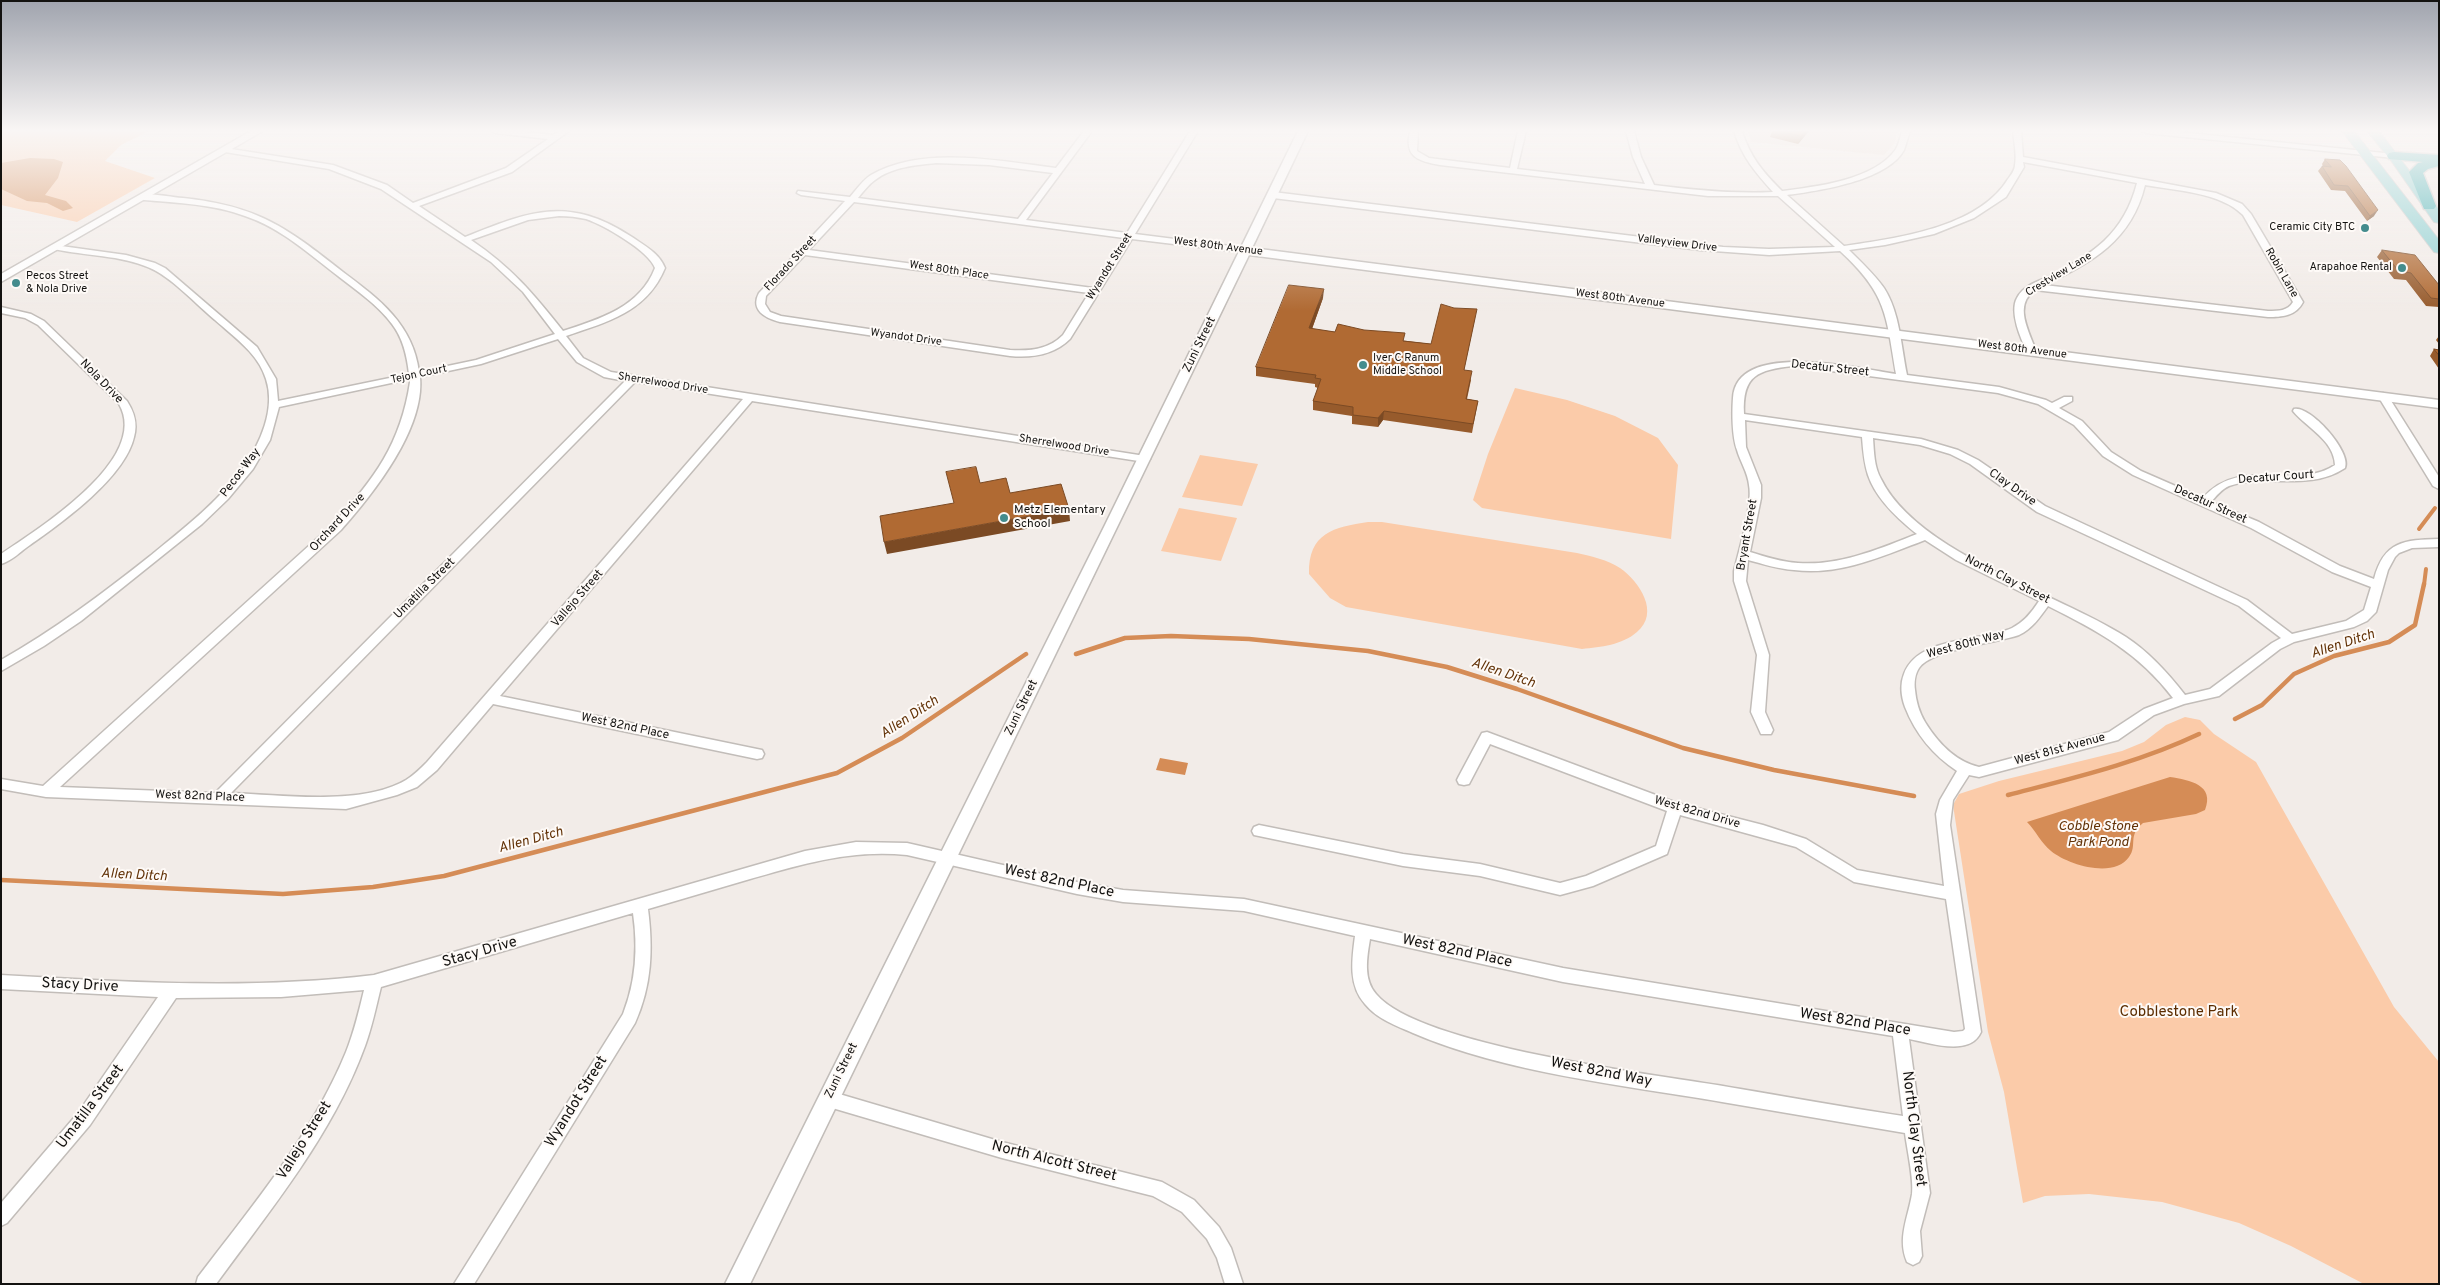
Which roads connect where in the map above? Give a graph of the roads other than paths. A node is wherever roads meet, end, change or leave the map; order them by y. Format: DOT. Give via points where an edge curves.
graph roads {
  1 [pos="154,191"];
  2 [pos="388,191"];
  3 [pos="453,191"];
  4 [pos="860,191"];
  5 [pos="1043,191"];
  6 [pos="1157,191"];
  7 [pos="1275,191"];
  8 [pos="1692,191"];
  9 [pos="1788,191"];
  10 [pos="2006,191"];
  11 [pos="2140,191"];
  12 [pos="2193,191"];
  13 [pos="2395,191"];
  14 [pos="2418,191"];
  15 [pos="2422,191"];
  16 [pos="1780,192"];
  17 [pos="801,193"];
  18 [pos="1273,195"];
  19 [pos="144,197"];
  20 [pos="851,200"];
  21 [pos="412,206"];
  22 [pos="2429,206"];
  23 [pos="2439,219"];
  24 [pos="1021,221"];
  25 [pos="1130,236"];
  26 [pos="464,240"];
  27 [pos="57,247"];
  28 [pos="1841,248"];
  29 [pos="2439,249"];
  30 [pos="1246,250"];
  31 [pos="802,252"];
  32 [pos="1,279"];
  33 [pos="2035,287"];
  34 [pos="1095,291"];
  35 [pos="1,310"];
  36 [pos="762,310"];
  37 [pos="1894,334"];
  38 [pos="560,335"];
  39 [pos="1053,348"];
  40 [pos="2031,351"];
  41 [pos="1755,373"];
  42 [pos="416,376"];
  43 [pos="1902,377"];
  44 [pos="631,380"];
  45 [pos="2383,396"];
  46 [pos="750,397"];
  47 [pos="2068,399"];
  48 [pos="2439,404"];
  49 [pos="276,405"];
  50 [pos="2053,407"];
  51 [pos="2298,411"];
  52 [pos="1738,416"];
  53 [pos="1867,434"];
  54 [pos="1145,459"];
  55 [pos="2439,486"];
  56 [pos="2204,502"];
  57 [pos="1926,535"];
  58 [pos="2439,543"];
  59 [pos="1744,555"];
  60 [pos="1,560"];
  61 [pos="2379,585"];
  62 [pos="2046,600"];
  63 [pos="2290,639"];
  64 [pos="1,666"];
  65 [pos="492,699"];
  66 [pos="2182,700"];
  67 [pos="1766,730"];
  68 [pos="757,754"];
  69 [pos="1965,769"];
  70 [pos="1464,780"];
  71 [pos="1,784"];
  72 [pos="397,790"];
  73 [pos="46,792"];
  74 [pos="219,797"];
  75 [pos="1675,808"];
  76 [pos="1259,831"];
  77 [pos="948,858"];
  78 [pos="1953,894"];
  79 [pos="640,906"];
  80 [pos="1363,931"];
  81 [pos="1,982"];
  82 [pos="374,982"];
  83 [pos="172,990"];
  84 [pos="1900,1030"];
  85 [pos="829,1099"];
  86 [pos="1913,1126"];
  87 [pos="1,1217"];
  88 [pos="1913,1256"];
  89 [pos="205,1284"];
  90 [pos="463,1284"];
  91 [pos="737,1284"];
  92 [pos="1234,1284"];
  1 -- 19 [label="street"];
  2 -- 21 [label="street, Sherrelwood Drive"];
  3 -- 21 [label="street"];
  4 -- 20 [label="street"];
  5 -- 24 [label="street"];
  6 -- 25 [label="street, Wyandot Street"];
  7 -- 18 [label="street, Zuni Street"];
  8 -- 16 [label="street" via="1733,195"];
  9 -- 16 [label="street"];
  10 -- 28 [label="street, Valleyview Drive" via="1966,219 1908,238"];
  11 -- 33 [label="street, Crestview Lane" via="2136,206 2113,239 2081,262"];
  12 -- 33 [label="street, Robin Lane" via="2213,195 2239,206 2247,214 2297,299 2296,307 2284,313 2263,314"];
  13 -- 29 [label="main road"];
  14 -- 22 [label="main road"];
  15 -- 22 [label="highway"];
  16 -- 28 [label="street"];
  17 -- 20 [label="street, West 80th Avenue"];
  18 -- 28 [label="street, Valleyview Drive" via="1727,250 1795,252"];
  18 -- 30 [label="street, Zuni Street"];
  19 -- 27 [label="street"];
  19 -- 42 [label="street, Orchard Drive" via="236,211 262,219 278,229 386,310 405,337"];
  20 -- 24 [label="street, West 80th Avenue"];
  20 -- 31 [label="street, Florado Street"];
  21 -- 26 [label="street, Sherrelwood Drive"];
  22 -- 23 [label="main road"];
  24 -- 25 [label="street, West 80th Avenue"];
  25 -- 30 [label="street, West 80th Avenue"];
  25 -- 34 [label="street, Wyandot Street"];
  26 -- 38 [label="street, Sherrelwood Drive" via="512,276"];
  26 -- 38 [label="street, Tejon Court" via="530,218 575,215 597,221 657,260 660,268 658,277 633,304 612,318"];
  27 -- 32 [label="street"];
  27 -- 49 [label="street, Pecos Way" via="134,259 162,270 265,361 274,383"];
  28 -- 37 [label="street" via="1879,288 1889,308"];
  30 -- 37 [label="street, West 80th Avenue"];
  30 -- 54 [label="street, Zuni Street"];
  31 -- 34 [label="street, West 80th Place"];
  31 -- 36 [label="street, Florado Street" via="762,294 759,304"];
  33 -- 40 [label="street, Crestview Lane" via="2024,295 2018,308"];
  34 -- 39 [label="street, Wyandot Street" via="1067,337"];
  35 -- 60 [label="street, Nola Drive" via="34,318 49,329 123,403 130,416 123,452 101,483"];
  36 -- 39 [label="street, Wyandot Drive" via="780,319 1010,353 1035,353"];
  37 -- 40 [label="street, West 80th Avenue"];
  37 -- 43 [label="street"];
  38 -- 42 [label="street, Tejon Court" via="478,362"];
  38 -- 44 [label="street, Sherrelwood Drive" via="587,365 608,375"];
  40 -- 45 [label="street, West 80th Avenue"];
  41 -- 43 [label="street, Decatur Street" via="1793,363"];
  41 -- 52 [label="street, Bryant Street" via="1740,387"];
  42 -- 49 [label="street, Tejon Court"];
  42 -- 73 [label="street, Orchard Drive" via="412,407 399,440 378,478 355,509 290,572"];
  43 -- 50 [label="street, Decatur Street" via="1999,390"];
  44 -- 46 [label="street, Sherrelwood Drive"];
  44 -- 74 [label="street, Umatilla Street"];
  45 -- 48 [label="street, West 80th Avenue"];
  45 -- 55 [label="street"];
  46 -- 54 [label="street, Sherrelwood Drive"];
  46 -- 65 [label="street, Vallejo Street"];
  47 -- 50 [label="street"];
  49 -- 64 [label="street, Pecos Way" via="257,455 224,498 99,602"];
  50 -- 56 [label="street, Decatur Street" via="2078,423 2107,454 2122,464"];
  51 -- 56 [label="street, Decatur Court" via="2314,422 2329,442 2341,460 2338,470 2320,475 2228,482"];
  52 -- 53 [label="street, Clay Drive"];
  52 -- 59 [label="street, Bryant Street" via="1742,447 1756,498"];
  53 -- 57 [label="street, North Clay Street" via="1870,463 1882,491"];
  53 -- 63 [label="street, Clay Drive" via="1926,443 1963,456 2041,509 2242,603"];
  54 -- 77 [label="street, Zuni Street"];
  56 -- 61 [label="street, Decatur Street" via="2264,529 2336,569"];
  57 -- 59 [label="street" via="1870,556 1826,566 1797,567"];
  57 -- 62 [label="street, North Clay Street" via="1975,565"];
  58 -- 61 [label="street, West 81st Avenue" via="2412,544 2395,550 2382,570"];
  59 -- 67 [label="street, Bryant Street" via="1740,581 1763,655 1758,712"];
  61 -- 63 [label="street, West 81st Avenue" via="2370,612 2363,618"];
  62 -- 66 [label="street, North Clay Street" via="2131,646 2161,673"];
  62 -- 69 [label="street, West 80th Way" via="2033,619 2016,630 1930,653 1912,665 1908,674 1909,699 1919,724 1938,747"];
  63 -- 66 [label="street, West 81st Avenue" via="2276,646 2220,690"];
  65 -- 68 [label="street, West 82nd Place"];
  65 -- 72 [label="street, Vallejo Street" via="432,766 417,780"];
  66 -- 69 [label="street, West 81st Avenue" via="2149,712 2113,736 1979,772"];
  69 -- 78 [label="street" via="1948,794 1943,808"];
  70 -- 75 [label="street, West 82nd Drive" via="1487,738"];
  71 -- 73 [label="street, West 82nd Place"];
  72 -- 74 [label="street, West 82nd Place" via="346,803"];
  73 -- 74 [label="street, West 82nd Place"];
  75 -- 76 [label="street" via="1662,850 1588,882 1560,889 1480,870 1403,860"];
  75 -- 78 [label="street, West 82nd Drive" via="1800,843 1854,876"];
  77 -- 79 [label="street, Stacy Drive" via="896,847 853,848 805,857"];
  77 -- 80 [label="street, West 82nd Place" via="1077,888 1123,896 1244,905"];
  77 -- 85 [label="street, Zuni Street"];
  78 -- 84 [label="street, West 82nd Place" via="1973,1032 1968,1038 1954,1039"];
  79 -- 82 [label="street, Stacy Drive"];
  79 -- 90 [label="street, Wyandot Street" via="646,952 643,982 629,1018"];
  80 -- 84 [label="street, West 82nd Place" via="1563,975"];
  80 -- 86 [label="street, West 82nd Way" via="1358,966 1364,990 1382,1009 1426,1032 1473,1046 1605,1075"];
  81 -- 83 [label="street, Stacy Drive"];
  82 -- 83 [label="street, Stacy Drive" via="306,990"];
  82 -- 89 [label="street, Vallejo Street" via="354,1054 316,1129"];
  83 -- 87 [label="street, Umatilla Street" via="84,1119"];
  84 -- 86 [label="street, North Clay Street"];
  85 -- 91 [label="street, Zuni Street"];
  85 -- 92 [label="street, North Alcott Street" via="1002,1150 1156,1188 1188,1206 1213,1233 1225,1254"];
  86 -- 88 [label="street, North Clay Street" via="1921,1192 1911,1231"];
}
